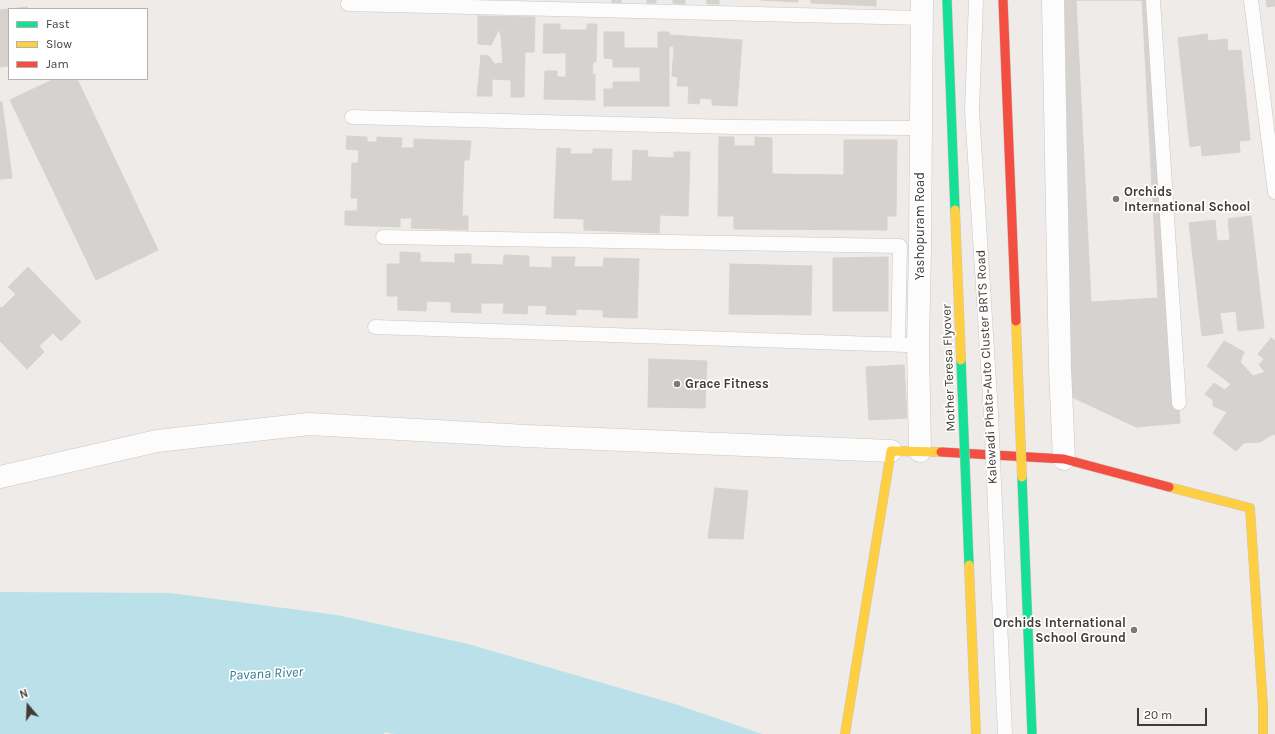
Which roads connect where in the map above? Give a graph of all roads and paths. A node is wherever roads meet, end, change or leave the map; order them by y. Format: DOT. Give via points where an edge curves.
graph roads {
  1 [pos="947,0"];
  2 [pos="976,0"];
  3 [pos="1003,0"];
  4 [pos="1053,0"];
  5 [pos="1153,0"];
  6 [pos="1251,0"];
  7 [pos="348,4"];
  8 [pos="921,9"];
  9 [pos="352,117"];
  10 [pos="921,128"];
  11 [pos="1275,192"];
  12 [pos="383,237"];
  13 [pos="375,327"];
  14 [pos="908,345"];
  15 [pos="1179,403"];
  16 [pos="891,451"];
  17 [pos="920,451"];
  18 [pos="1064,459"];
  19 [pos="0,477"];
  20 [pos="845,734"];
  21 [pos="976,734"];
  22 [pos="1005,734"];
  23 [pos="1032,734"];
  24 [pos="1263,734"];
  1 -- 21 [label="main road, Mother Teresa Flyover, bridge"];
  2 -- 22 [label="lane, Kalewadi Phata-Auto Cluster BRTS Road, bridge" via="972,110 991,414"];
  3 -- 23 [label="main road, bridge"];
  4 -- 18 [label="street"];
  5 -- 15 [label="lane"];
  6 -- 11 [label="lane"];
  7 -- 8 [label="lane"];
  8 -- 10 [label="street, Yashopuram Road"];
  9 -- 10 [label="lane" via="733,127"];
  10 -- 14 [label="street, Yashopuram Road" via="920,248"];
  12 -- 14 [label="lane" via="900,246"];
  13 -- 14 [label="lane"];
  14 -- 17 [label="street, Yashopuram Road"];
  16 -- 17 [label="main road"];
  16 -- 19 [label="street" via="309,424 157,441"];
  16 -- 20 [label="main road"];
  17 -- 18 [label="main road"];
  18 -- 24 [label="main road" via="1250,508"];
}
